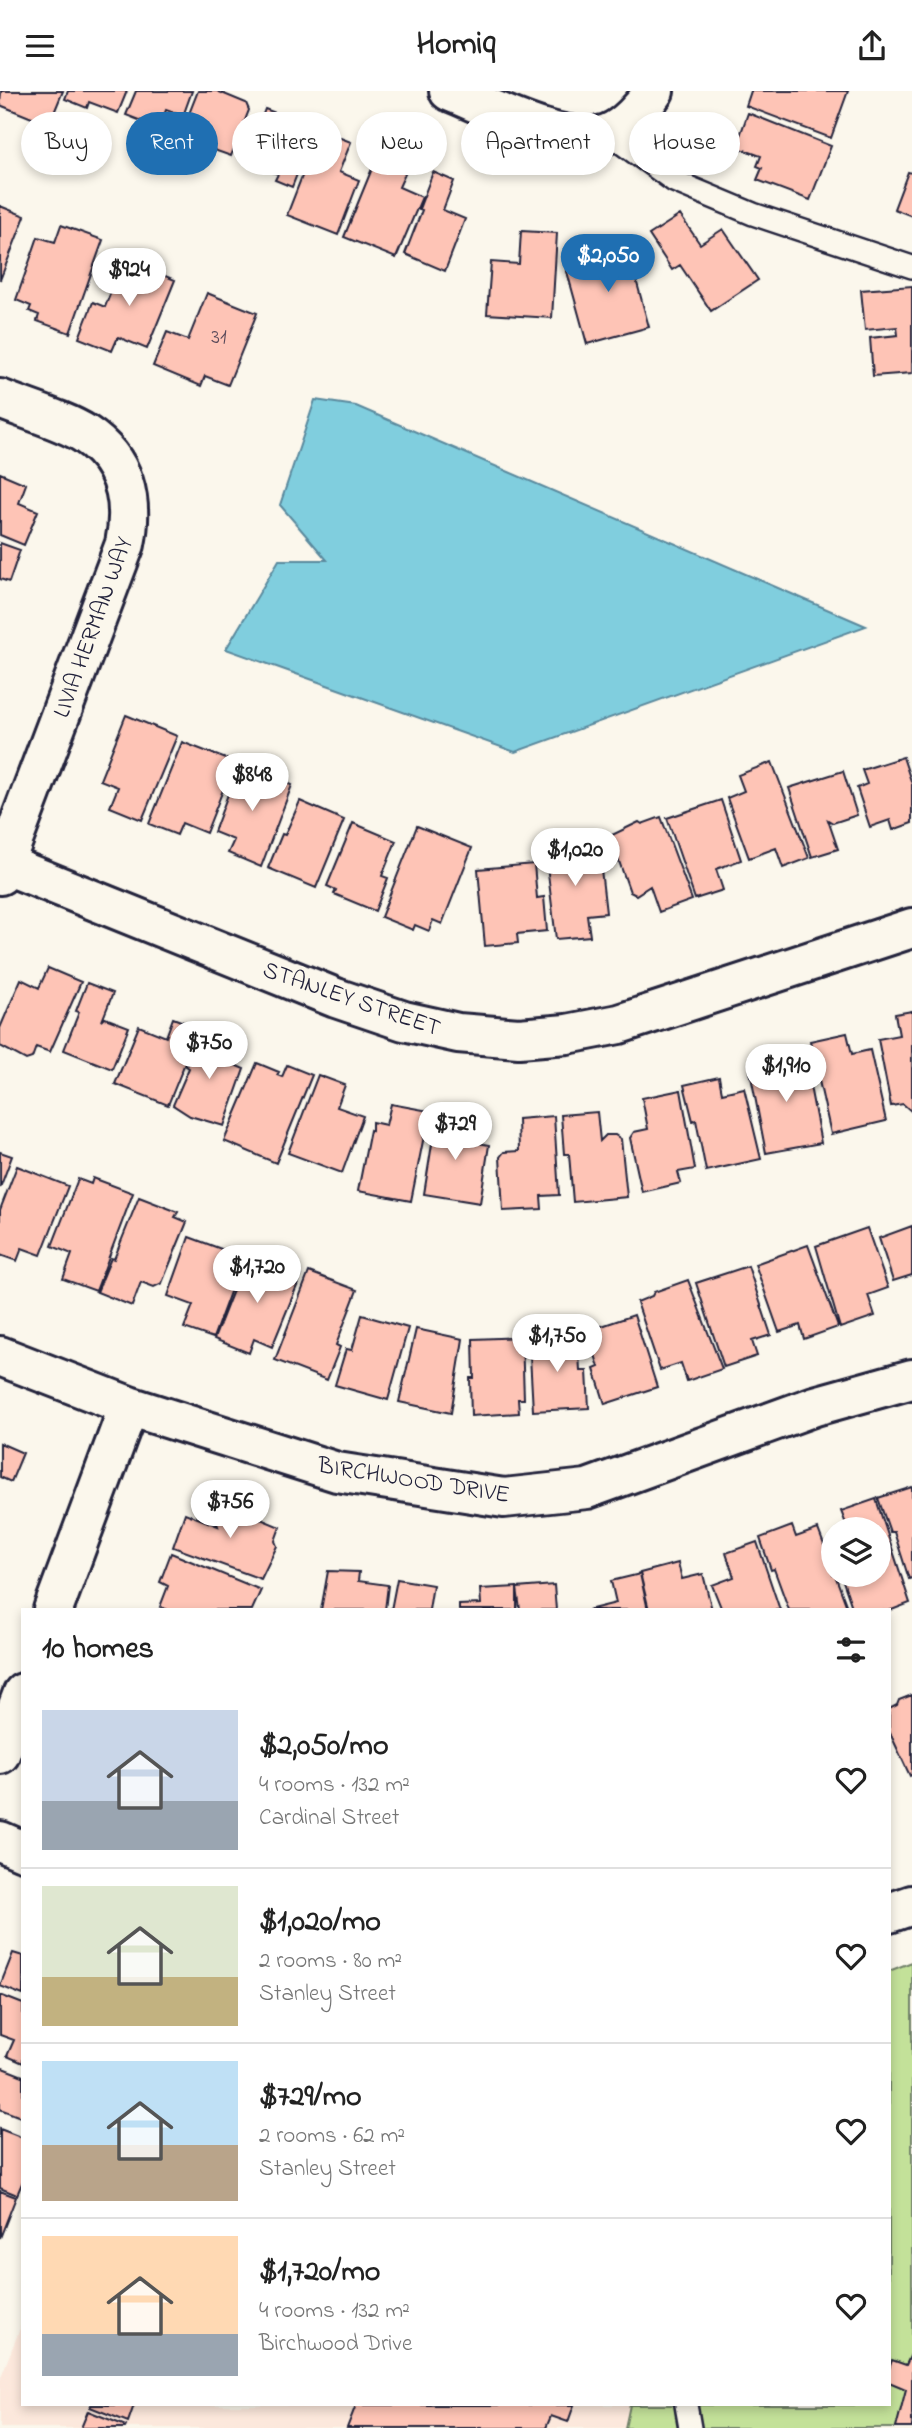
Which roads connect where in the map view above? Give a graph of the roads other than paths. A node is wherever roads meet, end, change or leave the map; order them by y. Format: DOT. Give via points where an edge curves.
graph roads {
  1 [pos="449,91"];
  2 [pos="654,91"];
  3 [pos="502,112"];
  4 [pos="615,129"];
  5 [pos="615,138"];
  6 [pos="912,267"];
  7 [pos="0,399"];
  8 [pos="2,869"];
  9 [pos="912,928"];
  10 [pos="0,1356"];
  11 [pos="912,1379"];
  12 [pos="129,1406"];
  13 [pos="54,1608"];
  14 [pos="21,1698"];
  15 [pos="0,1754"];
  16 [pos="0,1841"];
  17 [pos="21,1850"];
  18 [pos="912,1905"];
  19 [pos="891,1912"];
  20 [pos="686,2406"];
  21 [pos="690,2428"];
  1 -- 3 [label="street"];
  2 -- 4 [label="street"];
  5 -- 6 [label="lane" via="674,181 753,214"];
  7 -- 8 [label="street, LIVIA HERMAN WAY" via="84,433 106,451 130,502 125,544"];
  8 -- 9 [label="street, STANLEY STREET" via="404,1021 458,1033 519,1038 619,1024"];
  10 -- 12 [label="street, BIRCHWOOD DRIVE"];
  11 -- 12 [label="street, BIRCHWOOD DRIVE" via="815,1406 587,1489 504,1498 337,1472"];
  12 -- 13 [label="street"];
  14 -- 15 [label="street"];
  16 -- 17 [label="street"];
  18 -- 19 [label="street"];
  20 -- 21 [label="lane"];
}
